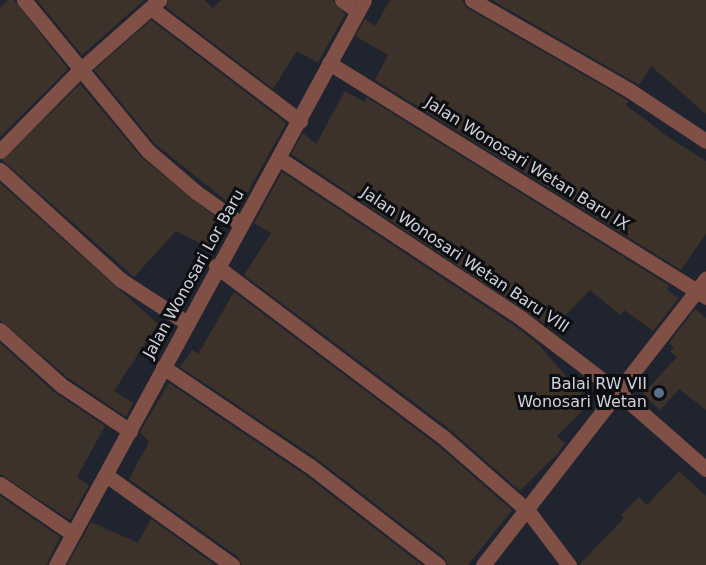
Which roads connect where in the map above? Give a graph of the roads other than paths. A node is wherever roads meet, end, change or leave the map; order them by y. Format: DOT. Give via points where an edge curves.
graph roads {
  1 [pos="24,0"];
  2 [pos="342,0"];
  3 [pos="472,0"];
  4 [pos="155,4"];
  5 [pos="361,5"];
  6 [pos="329,63"];
  7 [pos="80,70"];
  8 [pos="300,121"];
  9 [pos="706,141"];
  10 [pos="0,151"];
  11 [pos="280,159"];
  12 [pos="0,170"];
  13 [pos="242,224"];
  14 [pos="216,266"];
  15 [pos="704,289"];
  16 [pos="188,323"];
  17 [pos="0,330"];
  18 [pos="163,367"];
  19 [pos="618,392"];
  20 [pos="130,431"];
  21 [pos="706,469"];
  22 [pos="106,475"];
  23 [pos="0,484"];
  24 [pos="528,511"];
  25 [pos="73,534"];
  26 [pos="56,565"];
  27 [pos="232,565"];
  28 [pos="438,565"];
  29 [pos="483,565"];
  30 [pos="569,565"];
  1 -- 7 [label="street"];
  2 -- 5 [label="street"];
  3 -- 9 [label="street" via="629,90"];
  4 -- 7 [label="street"];
  4 -- 8 [label="street"];
  5 -- 6 [label="street, Jalan Wonosari Lor Baru"];
  6 -- 8 [label="street, Jalan Wonosari Lor Baru"];
  6 -- 15 [label="street, Jalan Wonosari Wetan Baru IX"];
  7 -- 10 [label="street"];
  7 -- 13 [label="street" via="148,151"];
  8 -- 11 [label="street, Jalan Wonosari Lor Baru"];
  11 -- 13 [label="street, Jalan Wonosari Lor Baru"];
  11 -- 19 [label="street, Jalan Wonosari Wetan Baru VIII" via="521,318"];
  12 -- 16 [label="street" via="121,280"];
  13 -- 14 [label="street, Jalan Wonosari Lor Baru"];
  14 -- 16 [label="street, Jalan Wonosari Lor Baru"];
  14 -- 24 [label="street" via="442,436"];
  15 -- 19 [label="street"];
  16 -- 18 [label="street, Jalan Wonosari Lor Baru"];
  17 -- 20 [label="street" via="61,385"];
  18 -- 20 [label="street, Jalan Wonosari Lor Baru"];
  18 -- 28 [label="street" via="310,466"];
  19 -- 21 [label="street, Jalan Wonosari Wetan Baru VIII"];
  19 -- 24 [label="street"];
  20 -- 22 [label="street, Jalan Wonosari Lor Baru"];
  22 -- 25 [label="street, Jalan Wonosari Lor Baru"];
  22 -- 27 [label="street"];
  23 -- 25 [label="street"];
  24 -- 29 [label="street"];
  24 -- 30 [label="street"];
  25 -- 26 [label="street, Jalan Wonosari Lor Baru"];
}
